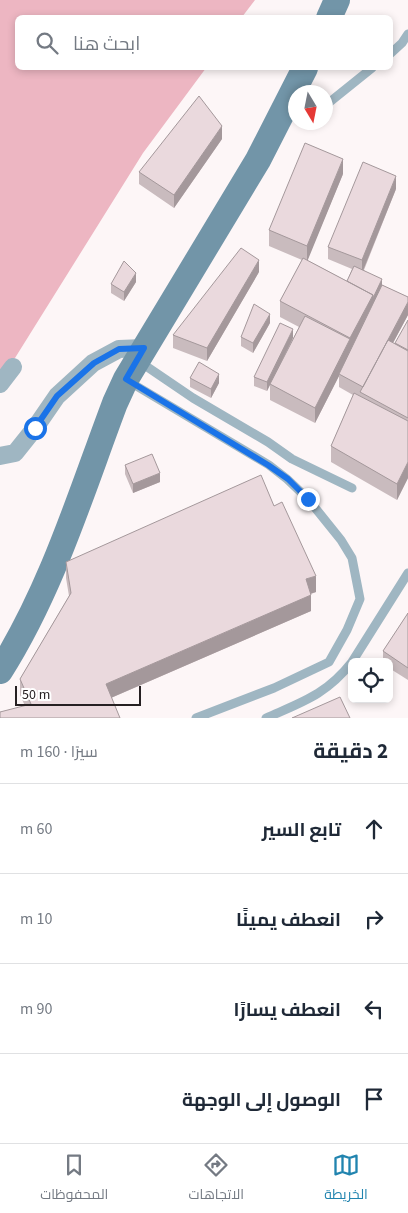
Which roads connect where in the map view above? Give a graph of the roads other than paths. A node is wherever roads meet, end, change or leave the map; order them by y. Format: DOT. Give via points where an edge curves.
graph roads {
  1 [pos="337,0"];
  2 [pos="330,15"];
  3 [pos="408,34"];
  4 [pos="393,51"];
  5 [pos="304,70"];
  6 [pos="370,70"];
  7 [pos="333,99"];
  8 [pos="135,362"];
  9 [pos="13,367"];
  10 [pos="0,384"];
  11 [pos="0,456"];
  12 [pos="352,488"];
  13 [pos="408,573"];
  14 [pos="355,658"];
  15 [pos="329,662"];
  16 [pos="348,667"];
  17 [pos="0,671"];
  18 [pos="344,672"];
  19 [pos="196,718"];
  20 [pos="266,718"];
  1 -- 2 [label="main road"];
  3 -- 4 [label="lane"];
  5 -- 8 [label="main road" via="281,124"];
  6 -- 7 [label="lane"];
  8 -- 11 [label="street" via="119,349 94,363 57,396 15,453"];
  8 -- 12 [label="lane" via="268,442 292,460"];
  8 -- 15 [label="lane" via="281,474 308,499 341,540 352,558 360,599"];
  8 -- 17 [label="main road" via="115,403 52,571"];
  9 -- 10 [label="street"];
  13 -- 14 [label="lane"];
  15 -- 18 [label="lane"];
  15 -- 19 [label="lane" via="274,688"];
  16 -- 18 [label="lane"];
  18 -- 20 [label="lane" via="312,698"];
}
